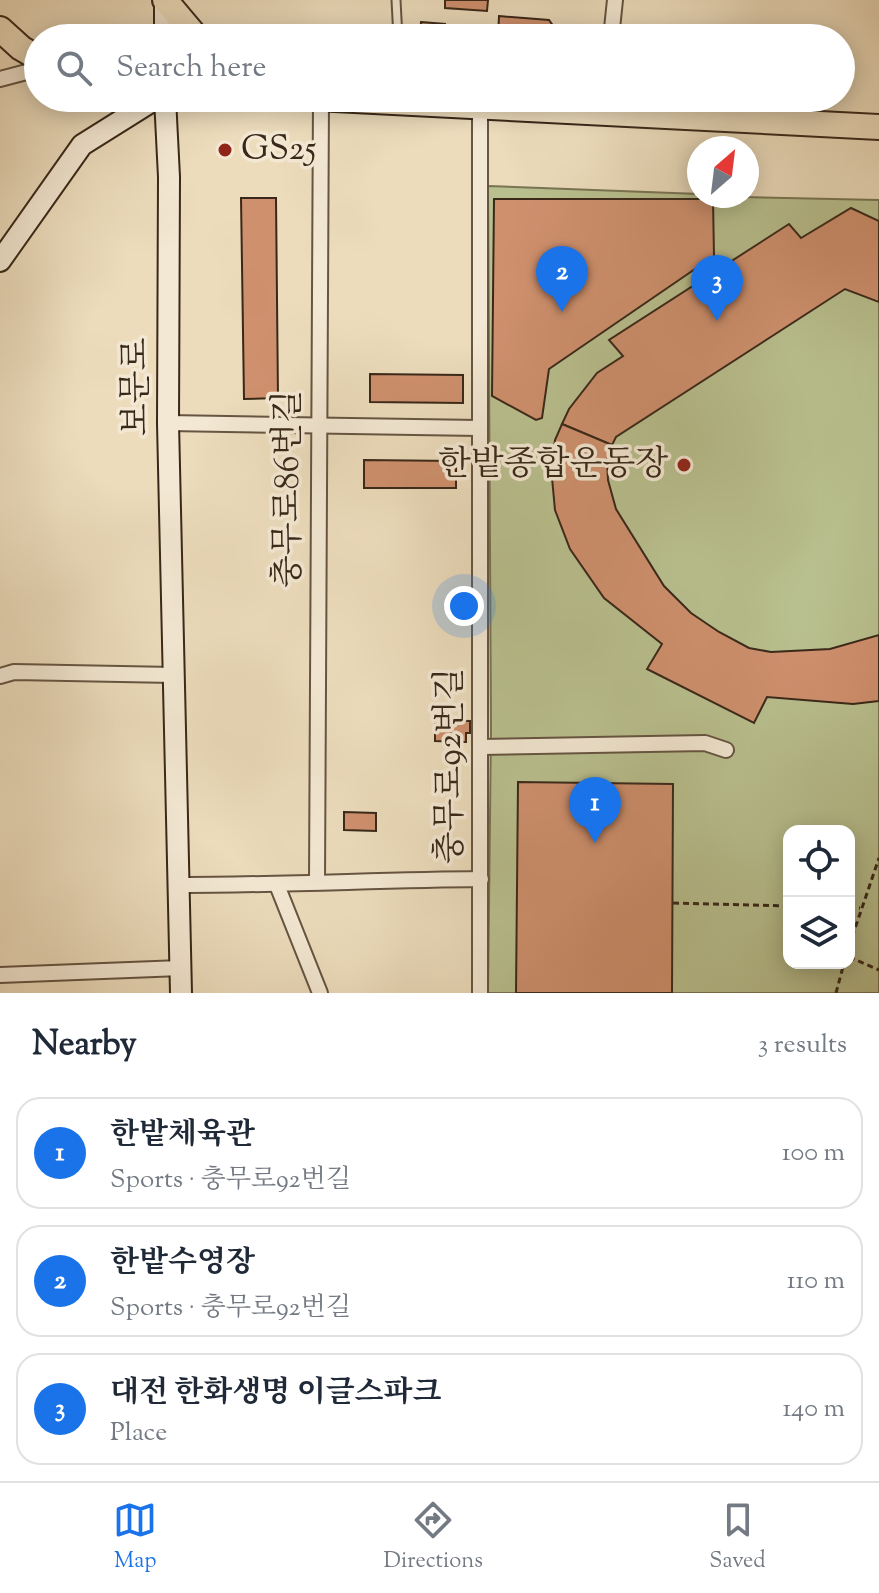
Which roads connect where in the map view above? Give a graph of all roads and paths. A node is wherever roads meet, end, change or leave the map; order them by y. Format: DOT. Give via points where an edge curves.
graph roads {
  1 [pos="165,0"];
  2 [pos="396,0"];
  3 [pos="615,0"];
  4 [pos="165,24"];
  5 [pos="185,24"];
  6 [pos="397,24"];
  7 [pos="612,24"];
  8 [pos="0,29"];
  9 [pos="24,50"];
  10 [pos="24,73"];
  11 [pos="0,79"];
  12 [pos="135,112"];
  13 [pos="166,112"];
  14 [pos="318,112"];
  15 [pos="480,112"];
  16 [pos="693,112"];
  17 [pos="879,127"];
  18 [pos="0,261"];
  19 [pos="168,423"];
  20 [pos="320,425"];
  21 [pos="479,428"];
  22 [pos="7,674"];
  23 [pos="174,675"];
  24 [pos="481,747"];
  25 [pos="726,750"];
  26 [pos="879,858"];
  27 [pos="481,879"];
  28 [pos="317,881"];
  29 [pos="180,885"];
  30 [pos="277,885"];
  31 [pos="673,903"];
  32 [pos="783,906"];
  33 [pos="855,908"];
  34 [pos="860,908"];
  35 [pos="855,925"];
  36 [pos="855,960"];
  37 [pos="181,968"];
  38 [pos="842,969"];
  39 [pos="879,970"];
  40 [pos="0,975"];
  41 [pos="181,993"];
  42 [pos="320,993"];
  43 [pos="480,993"];
  44 [pos="836,993"];
  1 -- 4 [label="main road"];
  1 -- 5 [label="main road"];
  2 -- 6 [label="lane"];
  3 -- 7 [label="street"];
  8 -- 9 [label="main road"];
  10 -- 11 [label="street"];
  12 -- 18 [label="main road" via="82,145"];
  13 -- 19 [label="main road, 보문로"];
  14 -- 20 [label="street, 충무로86번길"];
  15 -- 21 [label="street, 충무로92번길"];
  16 -- 17 [label="main road"];
  19 -- 20 [label="street"];
  19 -- 23 [label="main road, 보문로"];
  20 -- 21 [label="street"];
  20 -- 28 [label="street, 충무로86번길"];
  21 -- 24 [label="street, 충무로92번길"];
  22 -- 23 [label="street"];
  23 -- 29 [label="main road, 보문로"];
  24 -- 25 [label="street" via="705,743"];
  24 -- 27 [label="street, 충무로92번길"];
  26 -- 34 [label="path"];
  27 -- 28 [label="street"];
  27 -- 43 [label="street, 충무로92번길"];
  28 -- 30 [label="street"];
  29 -- 30 [label="street"];
  29 -- 37 [label="main road, 보문로"];
  30 -- 42 [label="street"];
  31 -- 32 [label="path"];
  33 -- 34 [label="path"];
  34 -- 35 [label="path"];
  36 -- 39 [label="path"];
  37 -- 40 [label="street"];
  37 -- 41 [label="main road, 보문로"];
  38 -- 44 [label="path"];
}
